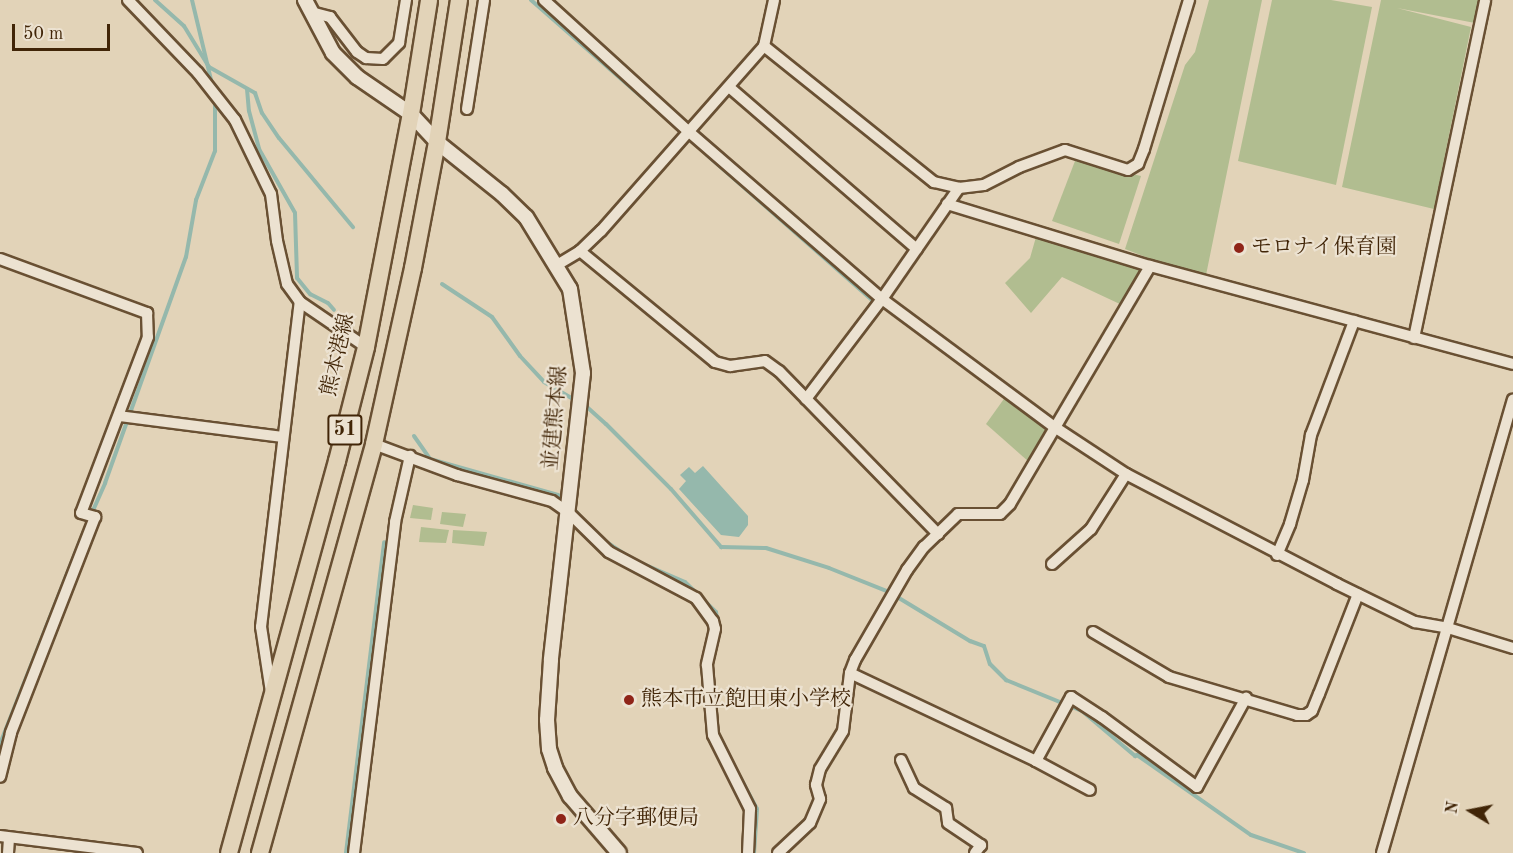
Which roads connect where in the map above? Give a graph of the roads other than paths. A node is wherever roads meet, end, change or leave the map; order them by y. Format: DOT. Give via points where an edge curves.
graph roads {
  1 [pos="128,0"];
  2 [pos="406,0"];
  3 [pos="429,0"];
  4 [pos="459,0"];
  5 [pos="484,0"];
  6 [pos="543,0"];
  7 [pos="774,0"];
  8 [pos="1189,0"];
  9 [pos="1485,0"];
  10 [pos="308,6"];
  11 [pos="764,46"];
  12 [pos="729,87"];
  13 [pos="467,109"];
  14 [pos="411,114"];
  15 [pos="688,131"];
  16 [pos="437,142"];
  17 [pos="959,188"];
  18 [pos="947,204"];
  19 [pos="917,249"];
  20 [pos="580,251"];
  21 [pos="0,259"];
  22 [pos="557,265"];
  23 [pos="1150,266"];
  24 [pos="882,299"];
  25 [pos="300,302"];
  26 [pos="1354,321"];
  27 [pos="1414,338"];
  28 [pos="366,347"];
  29 [pos="1513,364"];
  30 [pos="806,399"];
  31 [pos="1513,400"];
  32 [pos="119,416"];
  33 [pos="1056,428"];
  34 [pos="282,437"];
  35 [pos="374,444"];
  36 [pos="410,456"];
  37 [pos="1126,474"];
  38 [pos="568,512"];
  39 [pos="938,534"];
  40 [pos="1276,555"];
  41 [pos="1052,564"];
  42 [pos="1358,594"];
  43 [pos="1448,628"];
  44 [pos="1093,632"];
  45 [pos="1513,648"];
  46 [pos="850,673"];
  47 [pos="272,698"];
  48 [pos="1245,698"];
  49 [pos="901,760"];
  50 [pos="1036,762"];
  51 [pos="0,777"];
  52 [pos="1090,790"];
  53 [pos="5,837"];
  54 [pos="8,853"];
  55 [pos="137,853"];
  56 [pos="229,853"];
  57 [pos="260,853"];
  58 [pos="354,853"];
  59 [pos="619,853"];
  60 [pos="748,853"];
  61 [pos="778,853"];
  62 [pos="975,853"];
  63 [pos="1382,853"];
  1 -- 25 [label="street" via="198,73 235,120 271,194 287,284"];
  2 -- 10 [label="street" via="399,43 383,59 366,58 357,52 330,17"];
  3 -- 14 [label="main road, 熊本港線 / 51"];
  4 -- 16 [label="main road, 51"];
  5 -- 13 [label="street"];
  6 -- 15 [label="street"];
  7 -- 11 [label="street"];
  8 -- 17 [label="street" via="1138,164 1128,170 1065,150 984,185"];
  9 -- 27 [label="street"];
  10 -- 14 [label="main road, 並建熊本線" via="333,53 357,77"];
  11 -- 12 [label="street"];
  11 -- 17 [label="street" via="934,182"];
  12 -- 15 [label="street"];
  12 -- 19 [label="street"];
  14 -- 16 [label="main road, 並建熊本線"];
  14 -- 28 [label="main road, 熊本港線 / 51"];
  15 -- 20 [label="street"];
  15 -- 24 [label="street"];
  16 -- 22 [label="main road, 並建熊本線" via="526,218"];
  16 -- 35 [label="main road, 51"];
  17 -- 18 [label="street"];
  18 -- 19 [label="street"];
  18 -- 23 [label="street"];
  19 -- 24 [label="street"];
  20 -- 22 [label="street"];
  20 -- 30 [label="street" via="716,362 730,366 765,361"];
  21 -- 32 [label="street" via="147,313 148,337"];
  22 -- 38 [label="main road, 並建熊本線" via="570,289 583,373"];
  23 -- 26 [label="street"];
  23 -- 33 [label="street"];
  24 -- 30 [label="street"];
  24 -- 33 [label="street"];
  25 -- 28 [label="street"];
  25 -- 34 [label="street"];
  26 -- 27 [label="street"];
  26 -- 40 [label="street" via="1311,435 1304,480"];
  27 -- 29 [label="street"];
  28 -- 47 [label="main road, 熊本港線 / 51"];
  30 -- 39 [label="street"];
  31 -- 43 [label="street"];
  32 -- 34 [label="street"];
  32 -- 51 [label="street" via="81,513 95,517 11,734"];
  33 -- 37 [label="street"];
  33 -- 39 [label="street" via="1000,514 958,514"];
  34 -- 47 [label="street" via="261,627"];
  35 -- 36 [label="street"];
  35 -- 57 [label="main road, 51"];
  36 -- 38 [label="street" via="458,475 552,501"];
  36 -- 58 [label="street" via="395,522"];
  37 -- 40 [label="street"];
  37 -- 41 [label="street" via="1091,529"];
  38 -- 59 [label="main road, 並建熊本線" via="551,660 549,748 570,796"];
  38 -- 60 [label="street" via="609,552 696,598 713,621 715,629 707,665 713,735 750,809"];
  39 -- 46 [label="street" via="907,570"];
  40 -- 42 [label="street"];
  42 -- 43 [label="street" via="1415,622"];
  42 -- 48 [label="street" via="1312,711 1297,715"];
  43 -- 45 [label="street"];
  43 -- 63 [label="street"];
  44 -- 48 [label="street" via="1169,677"];
  46 -- 50 [label="street"];
  46 -- 61 [label="street" via="843,731 820,769 816,785 820,799 810,823"];
  47 -- 56 [label="main road, 熊本港線 / 51"];
  48 -- 50 [label="street" via="1197,787 1071,697"];
  49 -- 62 [label="street" via="914,788 946,808 948,823 981,845"];
  50 -- 52 [label="street"];
  53 -- 54 [label="street"];
  53 -- 55 [label="street"];
}
